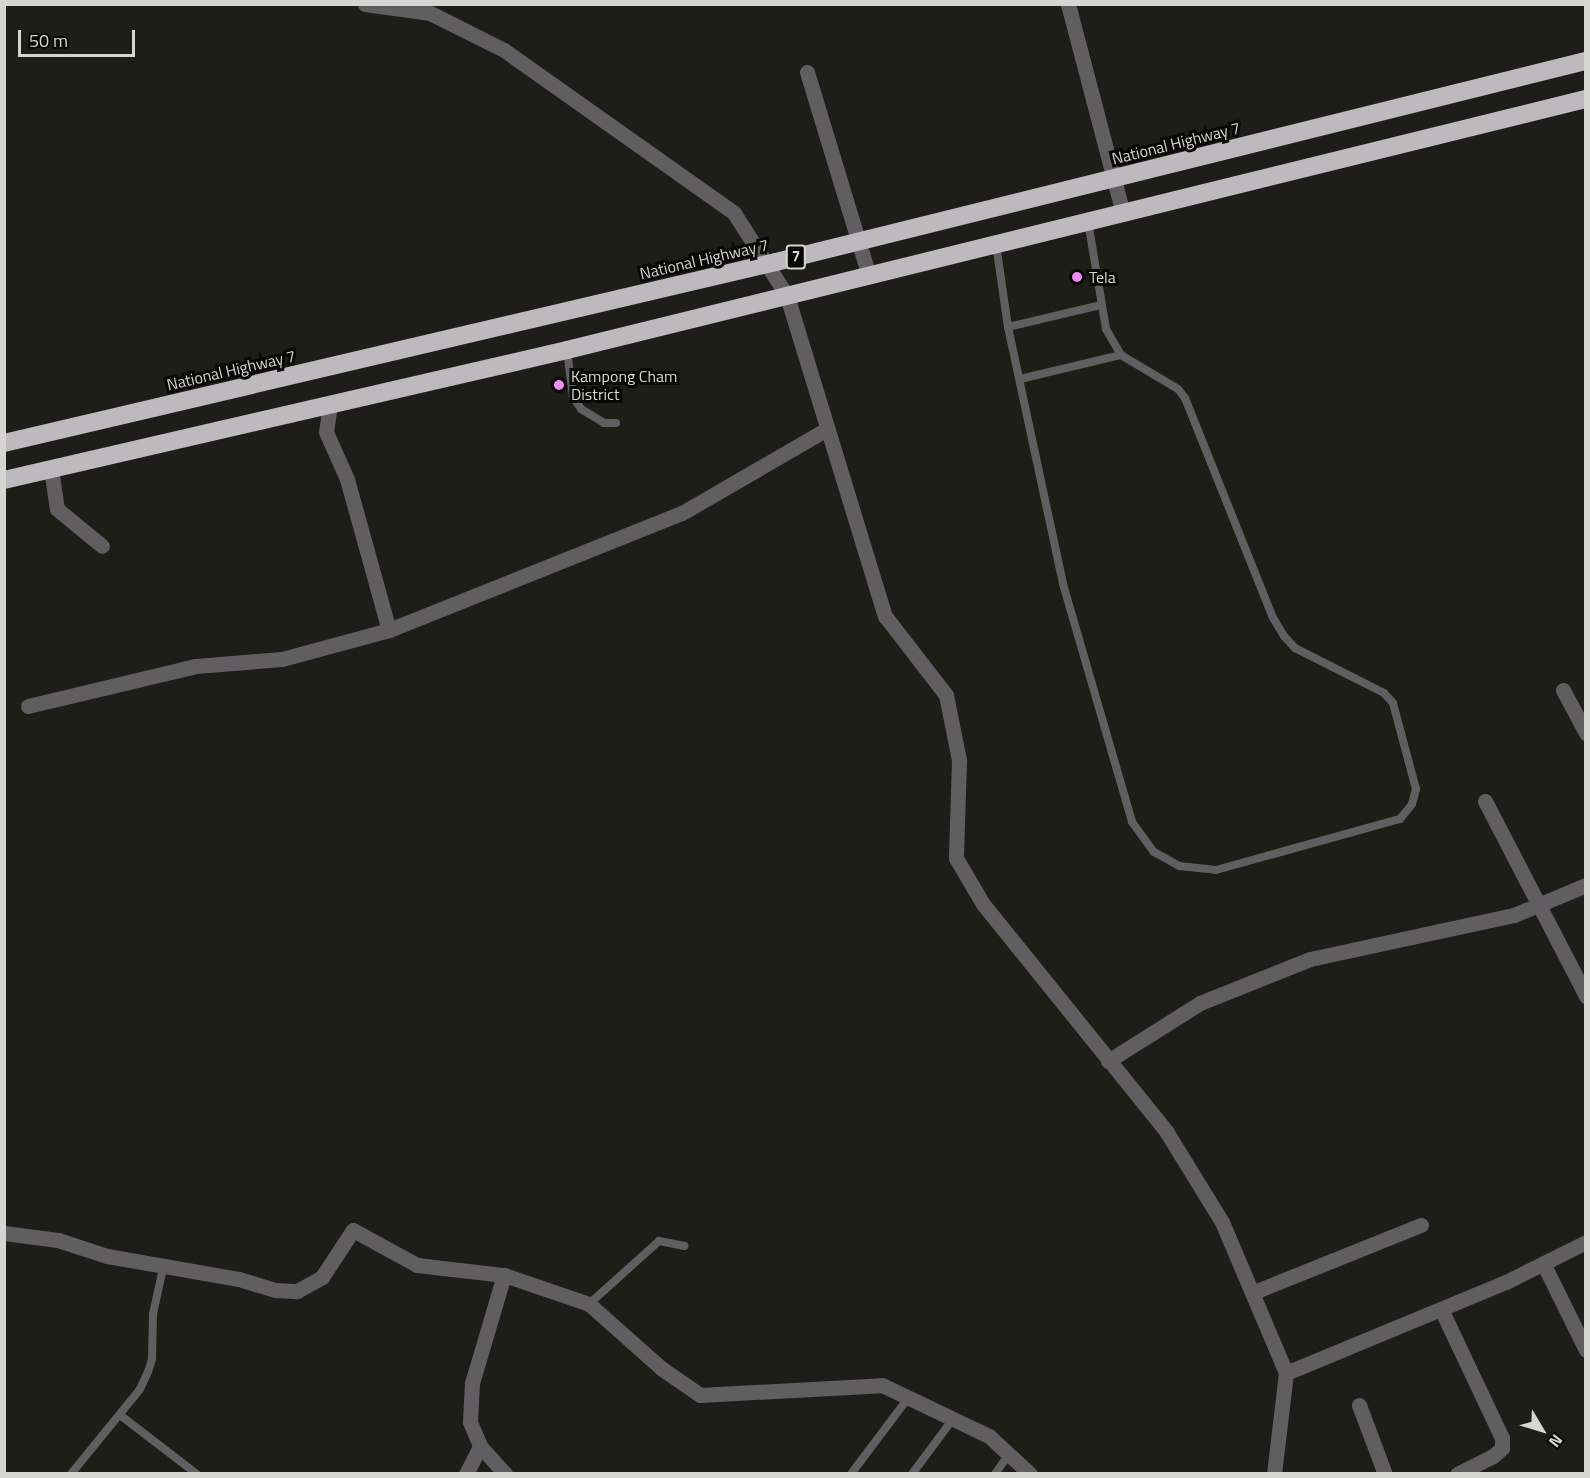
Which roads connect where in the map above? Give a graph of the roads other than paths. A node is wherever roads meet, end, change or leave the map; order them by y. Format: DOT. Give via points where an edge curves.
graph roads {
  1 [pos="365,4"];
  2 [pos="1068,4"];
  3 [pos="1586,61"];
  4 [pos="807,72"];
  5 [pos="1586,99"];
  6 [pos="1123,213"];
  7 [pos="1088,222"];
  8 [pos="996,244"];
  9 [pos="869,276"];
  10 [pos="787,296"];
  11 [pos="1101,305"];
  12 [pos="1008,327"];
  13 [pos="567,350"];
  14 [pos="1121,355"];
  15 [pos="1020,379"];
  16 [pos="330,404"];
  17 [pos="616,423"];
  18 [pos="827,429"];
  19 [pos="4,443"];
  20 [pos="51,469"];
  21 [pos="4,480"];
  22 [pos="102,546"];
  23 [pos="389,630"];
  24 [pos="1563,690"];
  25 [pos="28,706"];
  26 [pos="1586,734"];
  27 [pos="1485,801"];
  28 [pos="1586,885"];
  29 [pos="1539,905"];
  30 [pos="1586,996"];
  31 [pos="1108,1060"];
  32 [pos="1421,1225"];
  33 [pos="4,1233"];
  34 [pos="1586,1242"];
  35 [pos="685,1246"];
  36 [pos="164,1264"];
  37 [pos="1544,1265"];
  38 [pos="504,1275"];
  39 [pos="1254,1292"];
  40 [pos="589,1304"];
  41 [pos="1441,1309"];
  42 [pos="1586,1350"];
  43 [pos="1286,1373"];
  44 [pos="908,1398"];
  45 [pos="1359,1405"];
  46 [pos="120,1415"];
  47 [pos="953,1419"];
  48 [pos="480,1446"];
  49 [pos="1009,1454"];
  50 [pos="71,1473"];
  51 [pos="197,1473"];
  52 [pos="466,1473"];
  53 [pos="505,1473"];
  54 [pos="851,1473"];
  55 [pos="912,1473"];
  56 [pos="995,1473"];
  57 [pos="1030,1473"];
  58 [pos="1274,1473"];
  59 [pos="1385,1473"];
  60 [pos="1457,1473"];
  1 -- 10 [label="street" via="430,13 504,50 734,213"];
  2 -- 6 [label="street"];
  3 -- 19 [label="highway, National Highway 7 / 7" via="776,262"];
  4 -- 9 [label="street"];
  5 -- 6 [label="highway, 7"];
  6 -- 7 [label="highway, 7"];
  7 -- 8 [label="highway, 7"];
  7 -- 11 [label="lane"];
  8 -- 9 [label="highway, 7"];
  8 -- 12 [label="lane"];
  9 -- 10 [label="highway, 7"];
  10 -- 13 [label="highway, 7"];
  10 -- 18 [label="street"];
  11 -- 12 [label="lane"];
  11 -- 14 [label="lane" via="1106,329"];
  12 -- 15 [label="lane"];
  13 -- 16 [label="highway, 7"];
  13 -- 17 [label="lane" via="573,397 580,409 604,423"];
  14 -- 15 [label="lane"];
  14 -- 15 [label="lane" via="1178,389 1185,398 1273,618 1284,636 1294,648 1384,693 1393,704 1416,789 1412,804 1400,819 1216,870 1179,866 1154,852 1132,822 1064,584"];
  16 -- 20 [label="highway, 7"];
  16 -- 23 [label="street" via="326,432 347,479"];
  18 -- 23 [label="street" via="682,513"];
  18 -- 31 [label="street" via="885,616 946,695 959,760 956,858 983,904"];
  20 -- 21 [label="highway, 7"];
  20 -- 22 [label="street" via="57,509"];
  23 -- 25 [label="street" via="282,659 196,666"];
  24 -- 26 [label="street"];
  27 -- 29 [label="street"];
  28 -- 29 [label="street"];
  29 -- 30 [label="street"];
  29 -- 31 [label="street" via="1514,915 1310,959 1200,1003"];
  31 -- 39 [label="street" via="1166,1131 1222,1222"];
  32 -- 39 [label="street"];
  33 -- 36 [label="street" via="58,1240 107,1256"];
  34 -- 37 [label="street"];
  35 -- 40 [label="lane" via="659,1241"];
  36 -- 38 [label="street" via="274,1290 297,1291 322,1277 353,1230 417,1265"];
  36 -- 46 [label="lane" via="153,1314 152,1359 140,1389"];
  37 -- 41 [label="street"];
  37 -- 42 [label="street"];
  38 -- 40 [label="street"];
  38 -- 48 [label="street" via="472,1383 470,1422"];
  39 -- 43 [label="street"];
  40 -- 44 [label="street" via="661,1368 700,1395 882,1385"];
  41 -- 43 [label="street"];
  41 -- 60 [label="street" via="1502,1438 1502,1448 1493,1456"];
  43 -- 58 [label="street"];
  44 -- 47 [label="street"];
  44 -- 54 [label="lane"];
  45 -- 59 [label="street"];
  46 -- 50 [label="lane"];
  46 -- 51 [label="lane"];
  47 -- 49 [label="street" via="989,1436"];
  47 -- 55 [label="lane"];
  48 -- 52 [label="street"];
  48 -- 53 [label="street"];
  49 -- 56 [label="lane"];
  49 -- 57 [label="street"];
}
